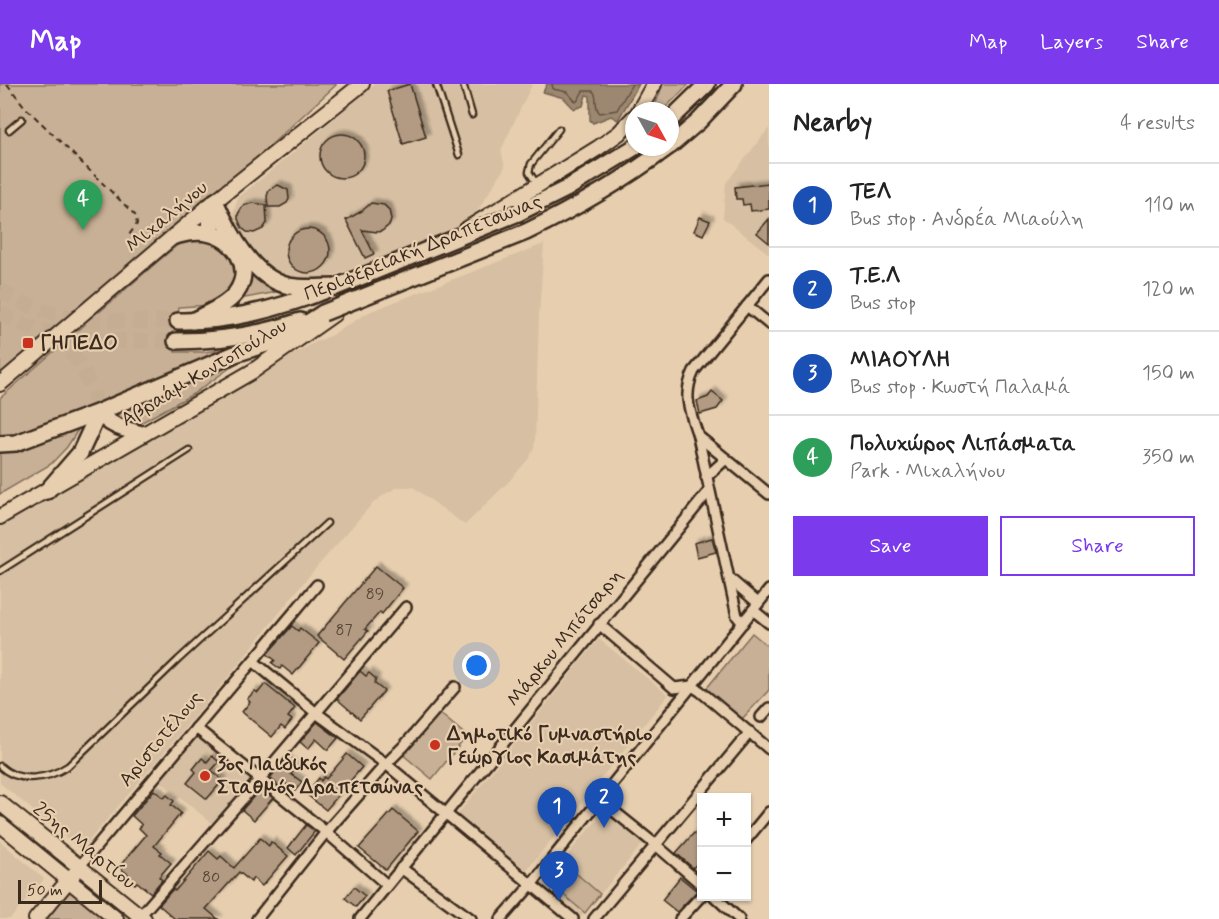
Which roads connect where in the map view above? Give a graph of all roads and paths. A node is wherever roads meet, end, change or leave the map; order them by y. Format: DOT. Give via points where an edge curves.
graph roads {
  1 [pos="7,84"];
  2 [pos="362,84"];
  3 [pos="436,84"];
  4 [pos="463,84"];
  5 [pos="654,84"];
  6 [pos="707,84"];
  7 [pos="734,84"];
  8 [pos="644,102"];
  9 [pos="679,111"];
  10 [pos="472,115"];
  11 [pos="22,119"];
  12 [pos="625,126"];
  13 [pos="559,129"];
  14 [pos="9,130"];
  15 [pos="679,138"];
  16 [pos="625,153"];
  17 [pos="459,155"];
  18 [pos="656,156"];
  19 [pos="538,185"];
  20 [pos="212,204"];
  21 [pos="214,234"];
  22 [pos="129,235"];
  23 [pos="175,236"];
  24 [pos="769,279"];
  25 [pos="336,287"];
  26 [pos="747,306"];
  27 [pos="323,313"];
  28 [pos="769,324"];
  29 [pos="176,341"];
  30 [pos="0,384"];
  31 [pos="99,412"];
  32 [pos="142,434"];
  33 [pos="698,436"];
  34 [pos="0,444"];
  35 [pos="189,450"];
  36 [pos="726,459"];
  37 [pos="706,477"];
  38 [pos="47,491"];
  39 [pos="709,491"];
  40 [pos="769,494"];
  41 [pos="0,517"];
  42 [pos="327,523"];
  43 [pos="0,571"];
  44 [pos="730,579"];
  45 [pos="317,585"];
  46 [pos="769,590"];
  47 [pos="756,606"];
  48 [pos="406,607"];
  49 [pos="743,622"];
  50 [pos="769,623"];
  51 [pos="598,624"];
  52 [pos="253,661"];
  53 [pos="692,686"];
  54 [pos="455,687"];
  55 [pos="769,708"];
  56 [pos="315,712"];
  57 [pos="761,717"];
  58 [pos="196,728"];
  59 [pos="750,732"];
  60 [pos="769,749"];
  61 [pos="386,764"];
  62 [pos="0,766"];
  63 [pos="260,779"];
  64 [pos="600,800"];
  65 [pos="0,803"];
  66 [pos="769,812"];
  67 [pos="445,814"];
  68 [pos="0,824"];
  69 [pos="326,832"];
  70 [pos="751,835"];
  71 [pos="656,845"];
  72 [pos="79,867"];
  73 [pos="401,868"];
  74 [pos="69,880"];
  75 [pos="697,881"];
  76 [pos="387,885"];
  77 [pos="531,885"];
  78 [pos="697,900"];
  79 [pos="719,901"];
  80 [pos="142,917"];
  81 [pos="362,918"];
  82 [pos="36,919"];
  83 [pos="116,919"];
  84 [pos="257,919"];
  85 [pos="471,919"];
  86 [pos="501,919"];
  87 [pos="573,919"];
  88 [pos="594,919"];
  89 [pos="680,919"];
  90 [pos="739,919"];
  1 -- 22 [label="path" via="25,107 135,214 137,224"];
  2 -- 20 [label="street, Μιχαλήνου"];
  3 -- 17 [label="lane"];
  4 -- 10 [label="lane"];
  5 -- 8 [label="street"];
  6 -- 9 [label="main road"];
  7 -- 15 [label="main road, Περιφερειακή Δραπετσώνας"];
  11 -- 14 [label="lane"];
  12 -- 19 [label="street, Αβραάμ Κοντοπούλου" via="612,139"];
  13 -- 19 [label="lane" via="529,168"];
  16 -- 25 [label="main road, Περιφερειακή Δραπετσώνας, bridge" via="525,210"];
  18 -- 27 [label="main road, Περιφερειακή Δραπετσώνας, bridge" via="623,179 526,232"];
  19 -- 32 [label="street, Αβραάμ Κοντοπούλου" via="378,283 253,370"];
  20 -- 21 [label="main road" via="210,223"];
  20 -- 23 [label="street, Μιχαλήνου"];
  20 -- 25 [label="main road" via="243,252 266,275 286,286"];
  21 -- 23 [label="main road" via="195,231"];
  21 -- 25 [label="main road, Περιφερειακή Δραπετσώνας" via="237,251 242,282 231,299 185,321 232,317 290,304"];
  23 -- 30 [label="street, Μιχαλήνου"];
  24 -- 26 [label="street"];
  26 -- 28 [label="street"];
  26 -- 33 [label="street" via="688,384 689,407"];
  27 -- 29 [label="main road, Περιφερειακή Δραπετσώνας" via="235,337"];
  27 -- 31 [label="main road" via="282,339 235,354"];
  31 -- 32 [label="main road" via="108,423"];
  31 -- 34 [label="main road" via="16,443"];
  31 -- 38 [label="main road" via="80,453"];
  32 -- 38 [label="street, Αβραάμ Κοντοπούλου"];
  33 -- 36 [label="street"];
  33 -- 37 [label="street"];
  35 -- 43 [label="lane"];
  36 -- 37 [label="street"];
  36 -- 40 [label="street"];
  37 -- 39 [label="street"];
  38 -- 41 [label="street, Αβραάμ Κοντοπούλου"];
  39 -- 44 [label="street"];
  39 -- 51 [label="street, Μάρκου Μπότσαρη"];
  42 -- 62 [label="lane" via="68,766 56,774 40,777 22,777"];
  44 -- 47 [label="street"];
  44 -- 49 [label="street" via="736,616"];
  45 -- 52 [label="street, Αριστοτέλους"];
  46 -- 47 [label="street"];
  47 -- 49 [label="street"];
  47 -- 50 [label="street"];
  48 -- 56 [label="street"];
  49 -- 53 [label="street"];
  51 -- 53 [label="street" via="674,688"];
  51 -- 67 [label="street, Μάρκου Μπότσαρη"];
  52 -- 56 [label="street"];
  52 -- 58 [label="street, Αριστοτέλους"];
  53 -- 59 [label="street"];
  53 -- 64 [label="street"];
  54 -- 61 [label="street"];
  55 -- 57 [label="street"];
  56 -- 61 [label="street"];
  56 -- 63 [label="street"];
  58 -- 63 [label="street"];
  58 -- 72 [label="street, Αριστοτέλους"];
  59 -- 60 [label="street"];
  59 -- 71 [label="street"];
  61 -- 67 [label="street"];
  61 -- 69 [label="street"];
  63 -- 69 [label="street"];
  63 -- 80 [label="street"];
  64 -- 71 [label="street"];
  64 -- 77 [label="street"];
  65 -- 72 [label="street, 25ης Μαρτίου"];
  66 -- 70 [label="street"];
  67 -- 73 [label="street, Μάρκου Μπότσαρη"];
  67 -- 77 [label="street"];
  68 -- 74 [label="street, 25ης Μαρτίου"];
  69 -- 76 [label="street"];
  69 -- 84 [label="street"];
  71 -- 75 [label="street"];
  71 -- 88 [label="street"];
  72 -- 74 [label="street, Αριστοτέλους"];
  72 -- 80 [label="street, 25ης Μαρτίου"];
  73 -- 76 [label="street, Μάρκου Μπότσαρη"];
  73 -- 85 [label="street"];
  74 -- 82 [label="street, Αριστοτέλους"];
  74 -- 83 [label="street, 25ης Μαρτίου"];
  76 -- 81 [label="street, Μάρκου Μπότσαρη"];
  77 -- 86 [label="street"];
  77 -- 87 [label="street"];
  78 -- 89 [label="street"];
  79 -- 90 [label="street"];
}
